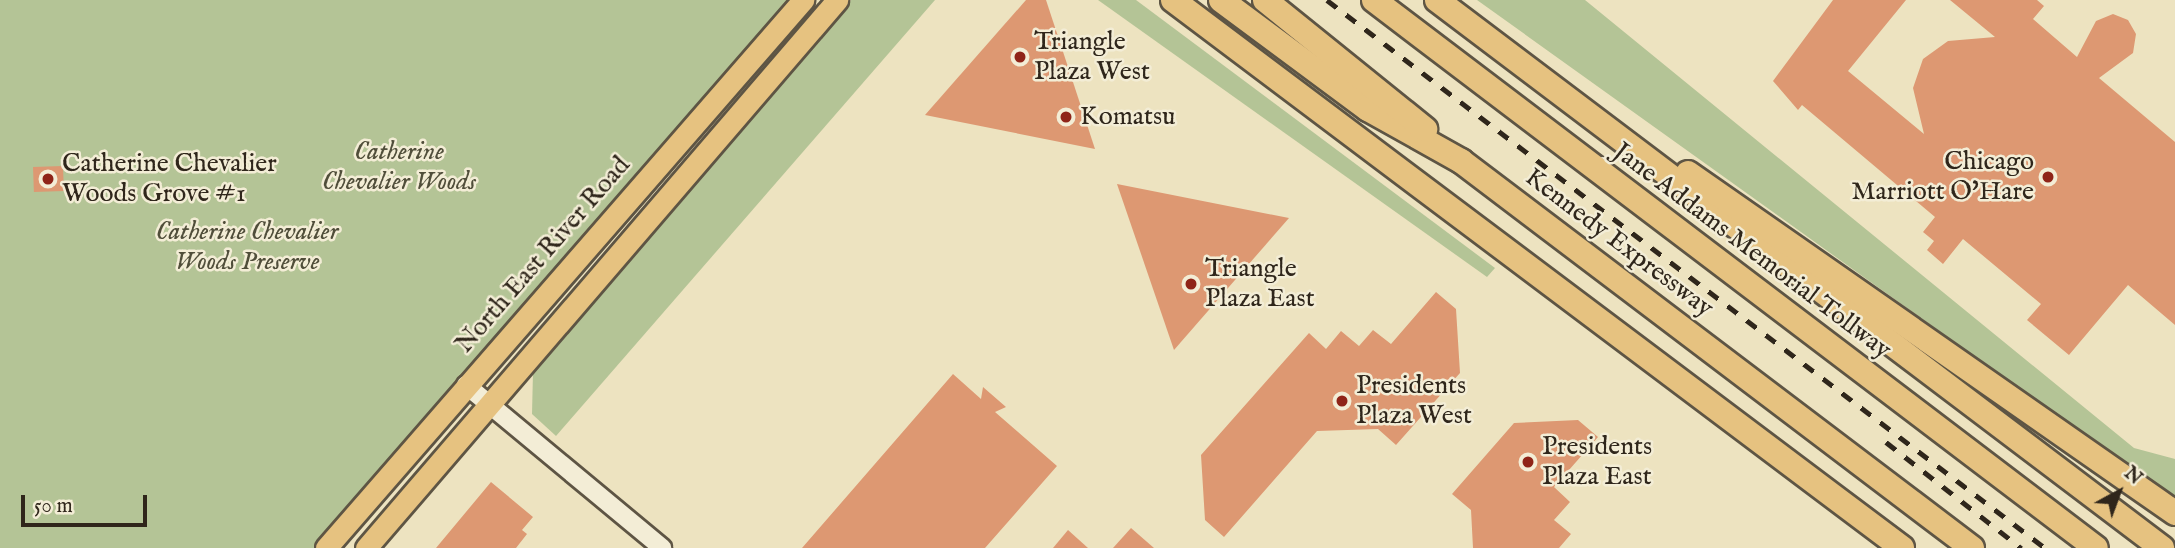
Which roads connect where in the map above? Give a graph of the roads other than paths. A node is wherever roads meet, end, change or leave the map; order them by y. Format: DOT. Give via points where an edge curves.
graph roads {
  1 [pos="803,0"];
  2 [pos="837,0"];
  3 [pos="1173,0"];
  4 [pos="1221,0"];
  5 [pos="1265,0"];
  6 [pos="1374,0"];
  7 [pos="1437,0"];
  8 [pos="1542,80"];
  9 [pos="1461,161"];
  10 [pos="466,385"];
  11 [pos="492,407"];
  12 [pos="2175,513"];
  13 [pos="326,548"];
  14 [pos="366,548"];
  15 [pos="662,548"];
  16 [pos="1902,548"];
  17 [pos="1972,548"];
  18 [pos="2096,548"];
  19 [pos="2162,548"];
  1 -- 10 [label="main road, North East River Road"];
  2 -- 11 [label="main road"];
  3 -- 16 [label="highway"];
  4 -- 9 [label="highway, Kennedy Expressway" via="1368,108"];
  5 -- 9 [label="highway"];
  6 -- 18 [label="highway, Jane Addams Memorial Tollway"];
  7 -- 8 [label="highway"];
  8 -- 12 [label="highway" via="1710,188"];
  8 -- 19 [label="highway"];
  9 -- 17 [label="highway, Kennedy Expressway"];
  10 -- 11 [label="street"];
  10 -- 13 [label="main road, North East River Road"];
  11 -- 14 [label="main road"];
  11 -- 15 [label="street"];
}
